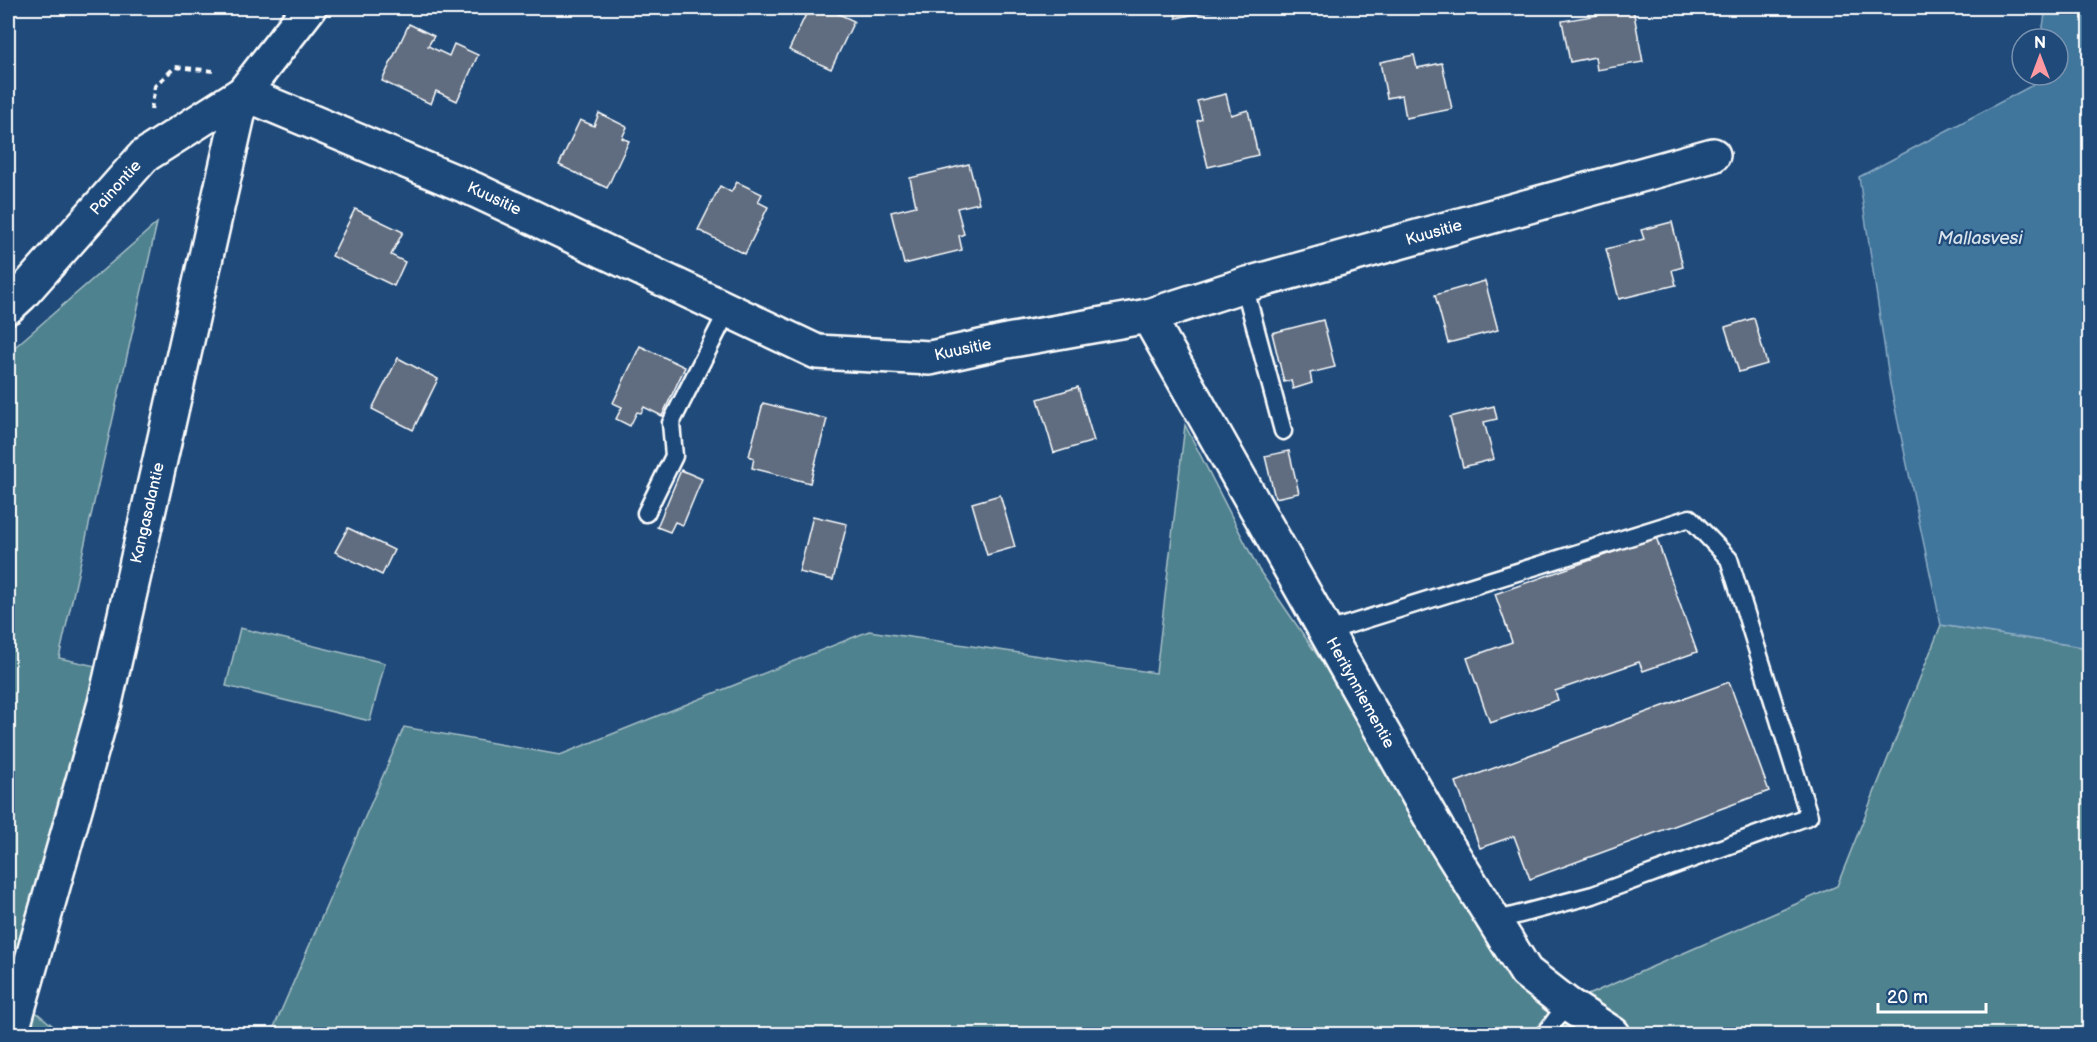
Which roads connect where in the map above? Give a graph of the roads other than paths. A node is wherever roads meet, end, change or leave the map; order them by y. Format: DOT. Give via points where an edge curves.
graph roads {
  1 [pos="309,8"];
  2 [pos="243,93"];
  3 [pos="1713,155"];
  4 [pos="1244,285"];
  5 [pos="8,307"];
  6 [pos="728,310"];
  7 [pos="1148,316"];
  8 [pos="1283,431"];
  9 [pos="646,513"];
  10 [pos="1325,632"];
  11 [pos="1494,921"];
  12 [pos="1567,1004"];
  13 [pos="11,1035"];
  14 [pos="1545,1035"];
  15 [pos="1613,1035"];
  1 -- 2 [label="street, Kangasalantie"];
  2 -- 5 [label="street, Painontie" via="144,156"];
  2 -- 6 [label="street, Kuusitie" via="473,189"];
  2 -- 13 [label="street, Kangasalantie" via="105,703"];
  3 -- 4 [label="street, Kuusitie"];
  4 -- 7 [label="street, Kuusitie"];
  4 -- 8 [label="lane"];
  6 -- 7 [label="street, Kuusitie" via="817,352 930,358"];
  6 -- 9 [label="lane" via="672,423 674,456"];
  7 -- 10 [label="street, Heritynniementie"];
  10 -- 11 [label="street, Heritynniementie"];
  10 -- 11 [label="lane" via="1690,518 1729,559 1809,816 1593,895"];
  11 -- 12 [label="street, Heritynniementie" via="1526,972"];
  12 -- 14 [label="lane"];
  12 -- 15 [label="street, Heritynniementie"];
}
